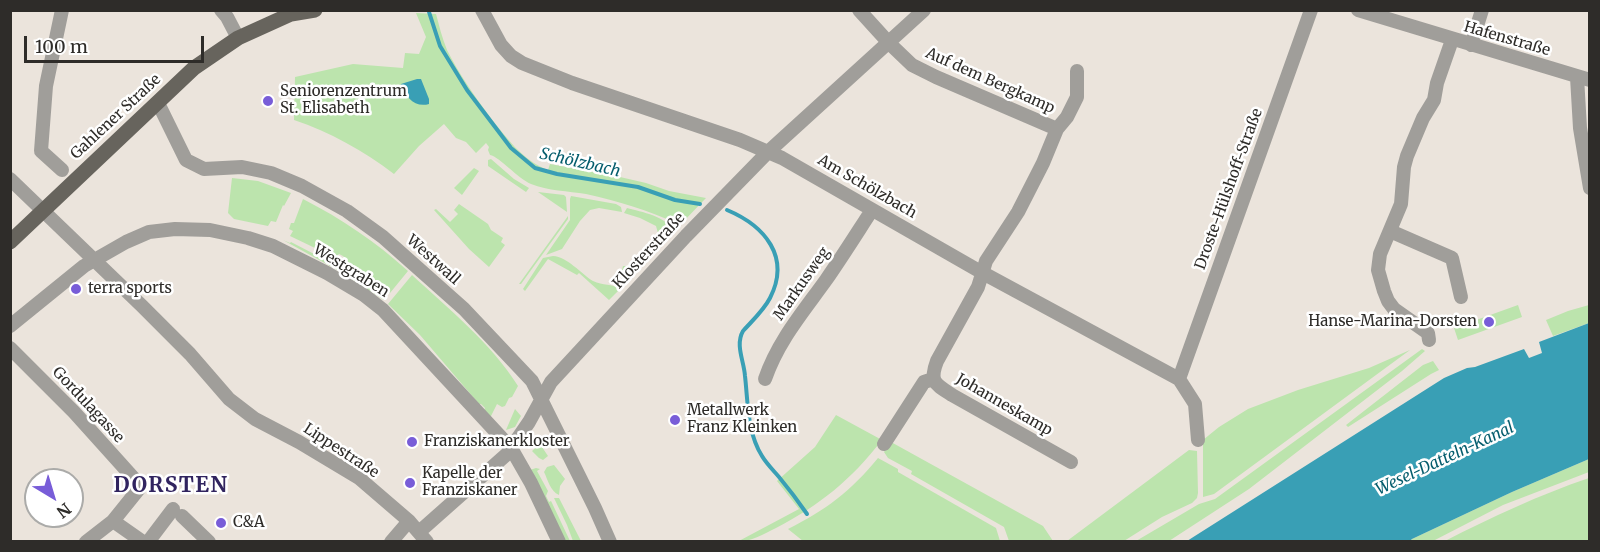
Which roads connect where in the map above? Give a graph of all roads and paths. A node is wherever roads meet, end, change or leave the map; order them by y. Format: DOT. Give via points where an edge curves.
graph roads {
  1 [pos="62,10"];
  2 [pos="221,10"];
  3 [pos="315,10"];
  4 [pos="482,10"];
  5 [pos="859,10"];
  6 [pos="924,10"];
  7 [pos="1311,10"];
  8 [pos="1358,10"];
  9 [pos="1482,10"];
  10 [pos="290,12"];
  11 [pos="238,38"];
  12 [pos="1452,40"];
  13 [pos="889,43"];
  14 [pos="1471,45"];
  15 [pos="1077,71"];
  16 [pos="1584,78"];
  17 [pos="158,103"];
  18 [pos="1057,129"];
  19 [pos="768,152"];
  20 [pos="62,170"];
  21 [pos="10,179"];
  22 [pos="1590,188"];
  23 [pos="872,210"];
  24 [pos="43,211"];
  25 [pos="1390,231"];
  26 [pos="10,242"];
  27 [pos="94,260"];
  28 [pos="981,272"];
  29 [pos="1461,297"];
  30 [pos="10,326"];
  31 [pos="1430,340"];
  32 [pos="10,348"];
  33 [pos="765,379"];
  34 [pos="933,379"];
  35 [pos="1179,379"];
  36 [pos="541,401"];
  37 [pos="1198,440"];
  38 [pos="884,444"];
  39 [pos="511,448"];
  40 [pos="1071,462"];
  41 [pos="113,520"];
  42 [pos="409,520"];
  43 [pos="423,537"];
  44 [pos="86,542"];
  45 [pos="143,542"];
  46 [pos="148,542"];
  47 [pos="209,542"];
  48 [pos="391,542"];
  49 [pos="559,542"];
  50 [pos="610,542"];
  1 -- 20 [label="street" via="46,86 41,151"];
  2 -- 11 [label="street"];
  3 -- 10 [label="main road, Gahlener Straße"];
  4 -- 19 [label="street, Am Schölzbach" via="501,45 522,63"];
  5 -- 13 [label="street, Auf dem Bergkamp"];
  6 -- 13 [label="street, Klosterstraße"];
  7 -- 35 [label="street, Droste-Hülshoff-Straße"];
  8 -- 12 [label="street, Hafenstraße"];
  9 -- 14 [label="street"];
  10 -- 11 [label="main road, Gahlener Straße"];
  11 -- 17 [label="main road, Gahlener Straße" via="194,68"];
  12 -- 14 [label="street, Hafenstraße"];
  12 -- 25 [label="street" via="1434,100 1407,156 1401,204"];
  13 -- 18 [label="street, Auf dem Bergkamp" via="912,65"];
  13 -- 19 [label="street, Klosterstraße"];
  14 -- 16 [label="street, Hafenstraße"];
  15 -- 18 [label="street, Auf dem Bergkamp" via="1077,97"];
  16 -- 22 [label="street, Hafenstraße" via="1580,128"];
  17 -- 24 [label="main road, Gahlener Straße"];
  17 -- 36 [label="street, Westwall" via="186,160 204,169 242,167 271,173 347,211 383,237 464,309 532,381"];
  18 -- 28 [label="street, Auf dem Bergkamp" via="1018,212"];
  19 -- 23 [label="street, Am Schölzbach"];
  19 -- 36 [label="street, Klosterstraße" via="551,382"];
  21 -- 24 [label="street, Lippestraße"];
  23 -- 28 [label="street, Am Schölzbach"];
  23 -- 33 [label="street, Markusweg" via="784,338"];
  24 -- 26 [label="main road, Gahlener Straße"];
  24 -- 27 [label="street, Lippestraße"];
  25 -- 29 [label="street" via="1452,258"];
  25 -- 31 [label="street" via="1378,270 1384,291 1394,309 1428,333"];
  27 -- 30 [label="street, Westgraben"];
  27 -- 39 [label="street, Westgraben" via="149,232 175,229 210,230 273,246 327,273 383,310"];
  27 -- 42 [label="street, Lippestraße" via="174,338 229,399 255,419 359,478"];
  28 -- 34 [label="street, Johanneskamp" via="978,287 937,361"];
  28 -- 35 [label="street, Am Schölzbach"];
  32 -- 41 [label="street, Gordulagasse" via="142,485"];
  34 -- 38 [label="street" via="924,382"];
  34 -- 40 [label="street, Johanneskamp" via="952,395"];
  35 -- 37 [label="street, Am Schölzbach" via="1195,404"];
  36 -- 39 [label="street, Klosterstraße"];
  36 -- 50 [label="street, Westwall"];
  39 -- 43 [label="street, Klosterstraße"];
  39 -- 49 [label="street, Westgraben"];
  41 -- 44 [label="street"];
  41 -- 45 [label="street"];
  42 -- 43 [label="street, Lippestraße"];
  42 -- 48 [label="street"];
  46 -- 47 [label="street" via="178,512"];
}
